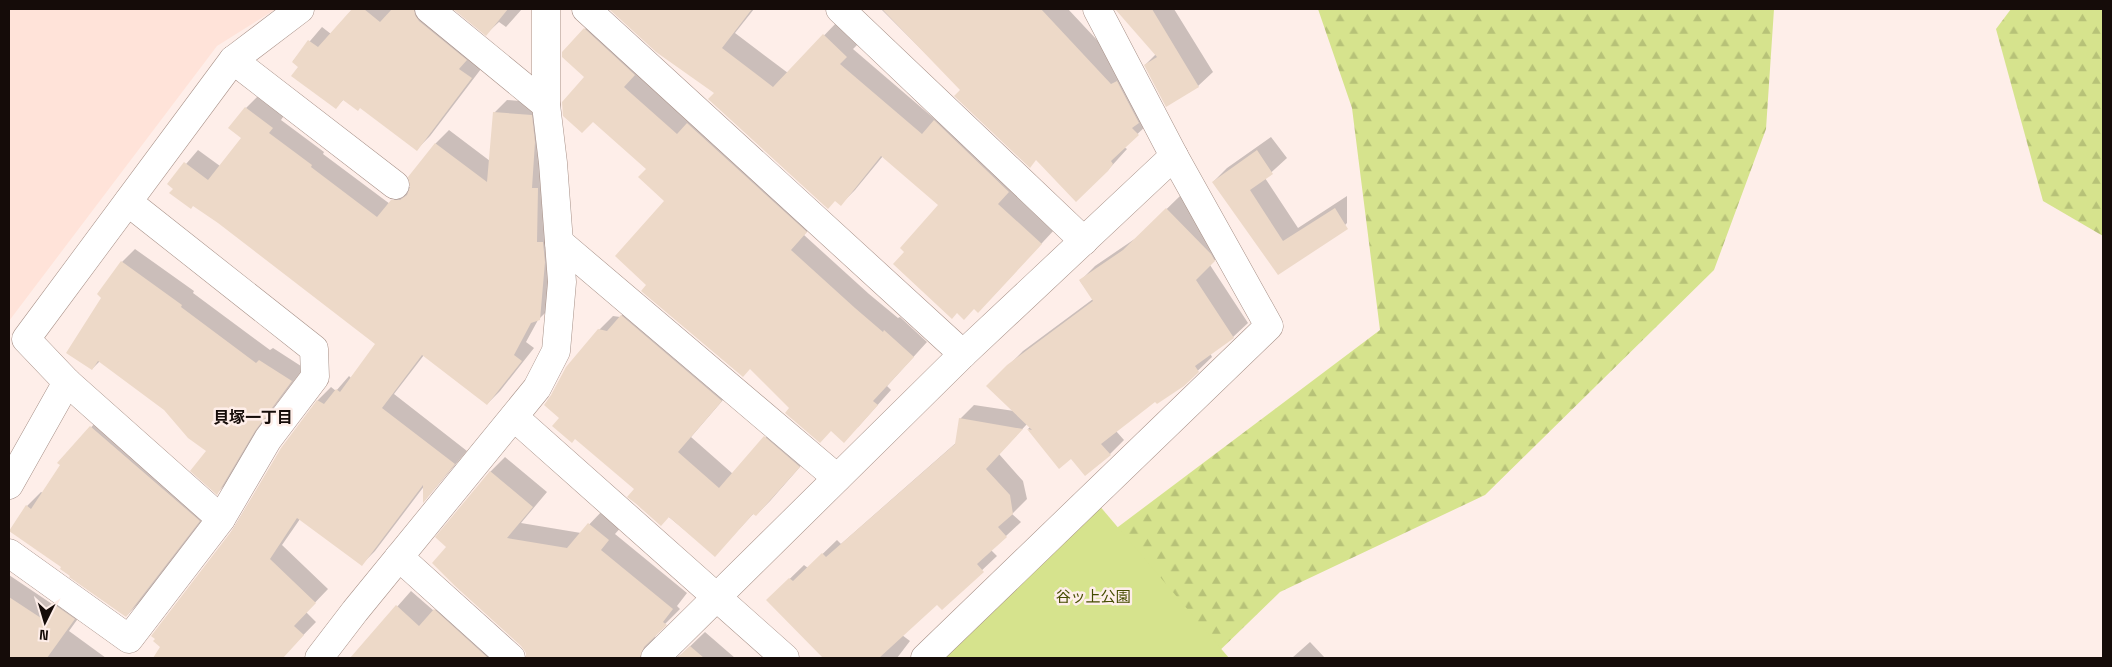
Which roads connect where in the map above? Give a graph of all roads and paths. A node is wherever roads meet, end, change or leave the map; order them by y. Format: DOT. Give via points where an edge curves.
graph roads {
  1 [pos="300,9"];
  2 [pos="428,9"];
  3 [pos="546,9"];
  4 [pos="586,9"];
  5 [pos="840,9"];
  6 [pos="1097,9"];
  7 [pos="233,60"];
  8 [pos="546,105"];
  9 [pos="1174,156"];
  10 [pos="395,185"];
  11 [pos="128,202"];
  12 [pos="1084,241"];
  13 [pos="559,242"];
  14 [pos="963,354"];
  15 [pos="67,382"];
  16 [pos="514,417"];
  17 [pos="837,478"];
  18 [pos="9,485"];
  19 [pos="221,519"];
  20 [pos="9,553"];
  21 [pos="399,557"];
  22 [pos="716,598"];
  23 [pos="319,658"];
  24 [pos="512,658"];
  25 [pos="655,658"];
  26 [pos="785,658"];
  27 [pos="925,658"];
  1 -- 7 [label="street"];
  2 -- 8 [label="street"];
  3 -- 8 [label="street"];
  4 -- 14 [label="street"];
  5 -- 12 [label="street"];
  6 -- 9 [label="street"];
  7 -- 10 [label="street"];
  7 -- 11 [label="street"];
  8 -- 13 [label="street"];
  9 -- 12 [label="street"];
  9 -- 27 [label="street" via="1269,326"];
  11 -- 15 [label="street" via="26,339"];
  11 -- 19 [label="street" via="314,349 315,377 268,439"];
  12 -- 14 [label="street"];
  13 -- 16 [label="street" via="562,282 556,351 537,388"];
  13 -- 17 [label="street"];
  14 -- 17 [label="street"];
  15 -- 18 [label="street"];
  15 -- 19 [label="street"];
  16 -- 21 [label="street"];
  16 -- 22 [label="street"];
  17 -- 22 [label="street"];
  19 -- 20 [label="street" via="129,639"];
  21 -- 23 [label="street"];
  21 -- 24 [label="street"];
  22 -- 25 [label="street"];
  22 -- 26 [label="street"];
}
